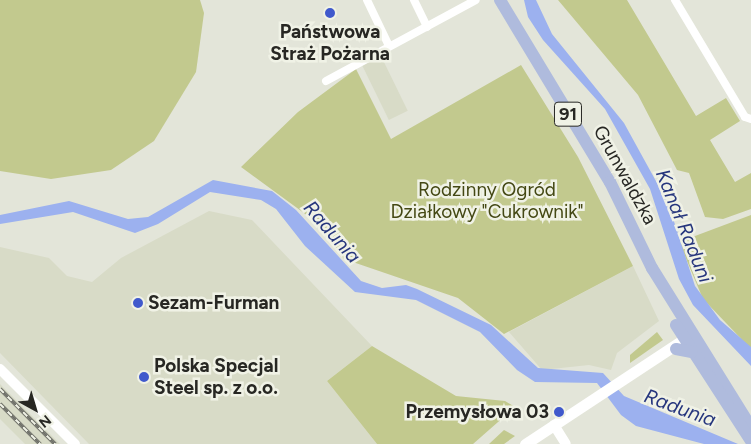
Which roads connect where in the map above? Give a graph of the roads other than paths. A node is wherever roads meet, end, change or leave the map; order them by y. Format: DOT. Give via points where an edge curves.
graph roads {
  1 [pos="367,0"];
  2 [pos="414,0"];
  3 [pos="476,0"];
  4 [pos="500,0"];
  5 [pos="675,0"];
  6 [pos="427,27"];
  7 [pos="389,46"];
  8 [pos="326,81"];
  9 [pos="751,119"];
  10 [pos="688,336"];
  11 [pos="676,349"];
  12 [pos="693,353"];
  13 [pos="643,366"];
  14 [pos="0,369"];
  15 [pos="554,425"];
  16 [pos="751,427"];
  17 [pos="751,441"];
  18 [pos="75,444"];
  19 [pos="525,444"];
  20 [pos="566,444"];
  1 -- 7 [label="street"];
  2 -- 6 [label="street"];
  3 -- 6 [label="street"];
  4 -- 10 [label="main road, Grunwaldzka / 91" via="610,182 652,268 664,304"];
  5 -- 9 [label="street" via="745,117"];
  6 -- 7 [label="street"];
  7 -- 8 [label="street"];
  10 -- 11 [label="main road"];
  10 -- 12 [label="main road, Grunwaldzka / 91"];
  10 -- 13 [label="main road"];
  10 -- 16 [label="main road, Grunwaldzka / 91"];
  11 -- 12 [label="main road"];
  11 -- 13 [label="main road"];
  12 -- 17 [label="main road, Grunwaldzka / 91"];
  13 -- 15 [label="main road"];
  14 -- 18 [label="street"];
  15 -- 19 [label="main road"];
  15 -- 20 [label="street"];
}
